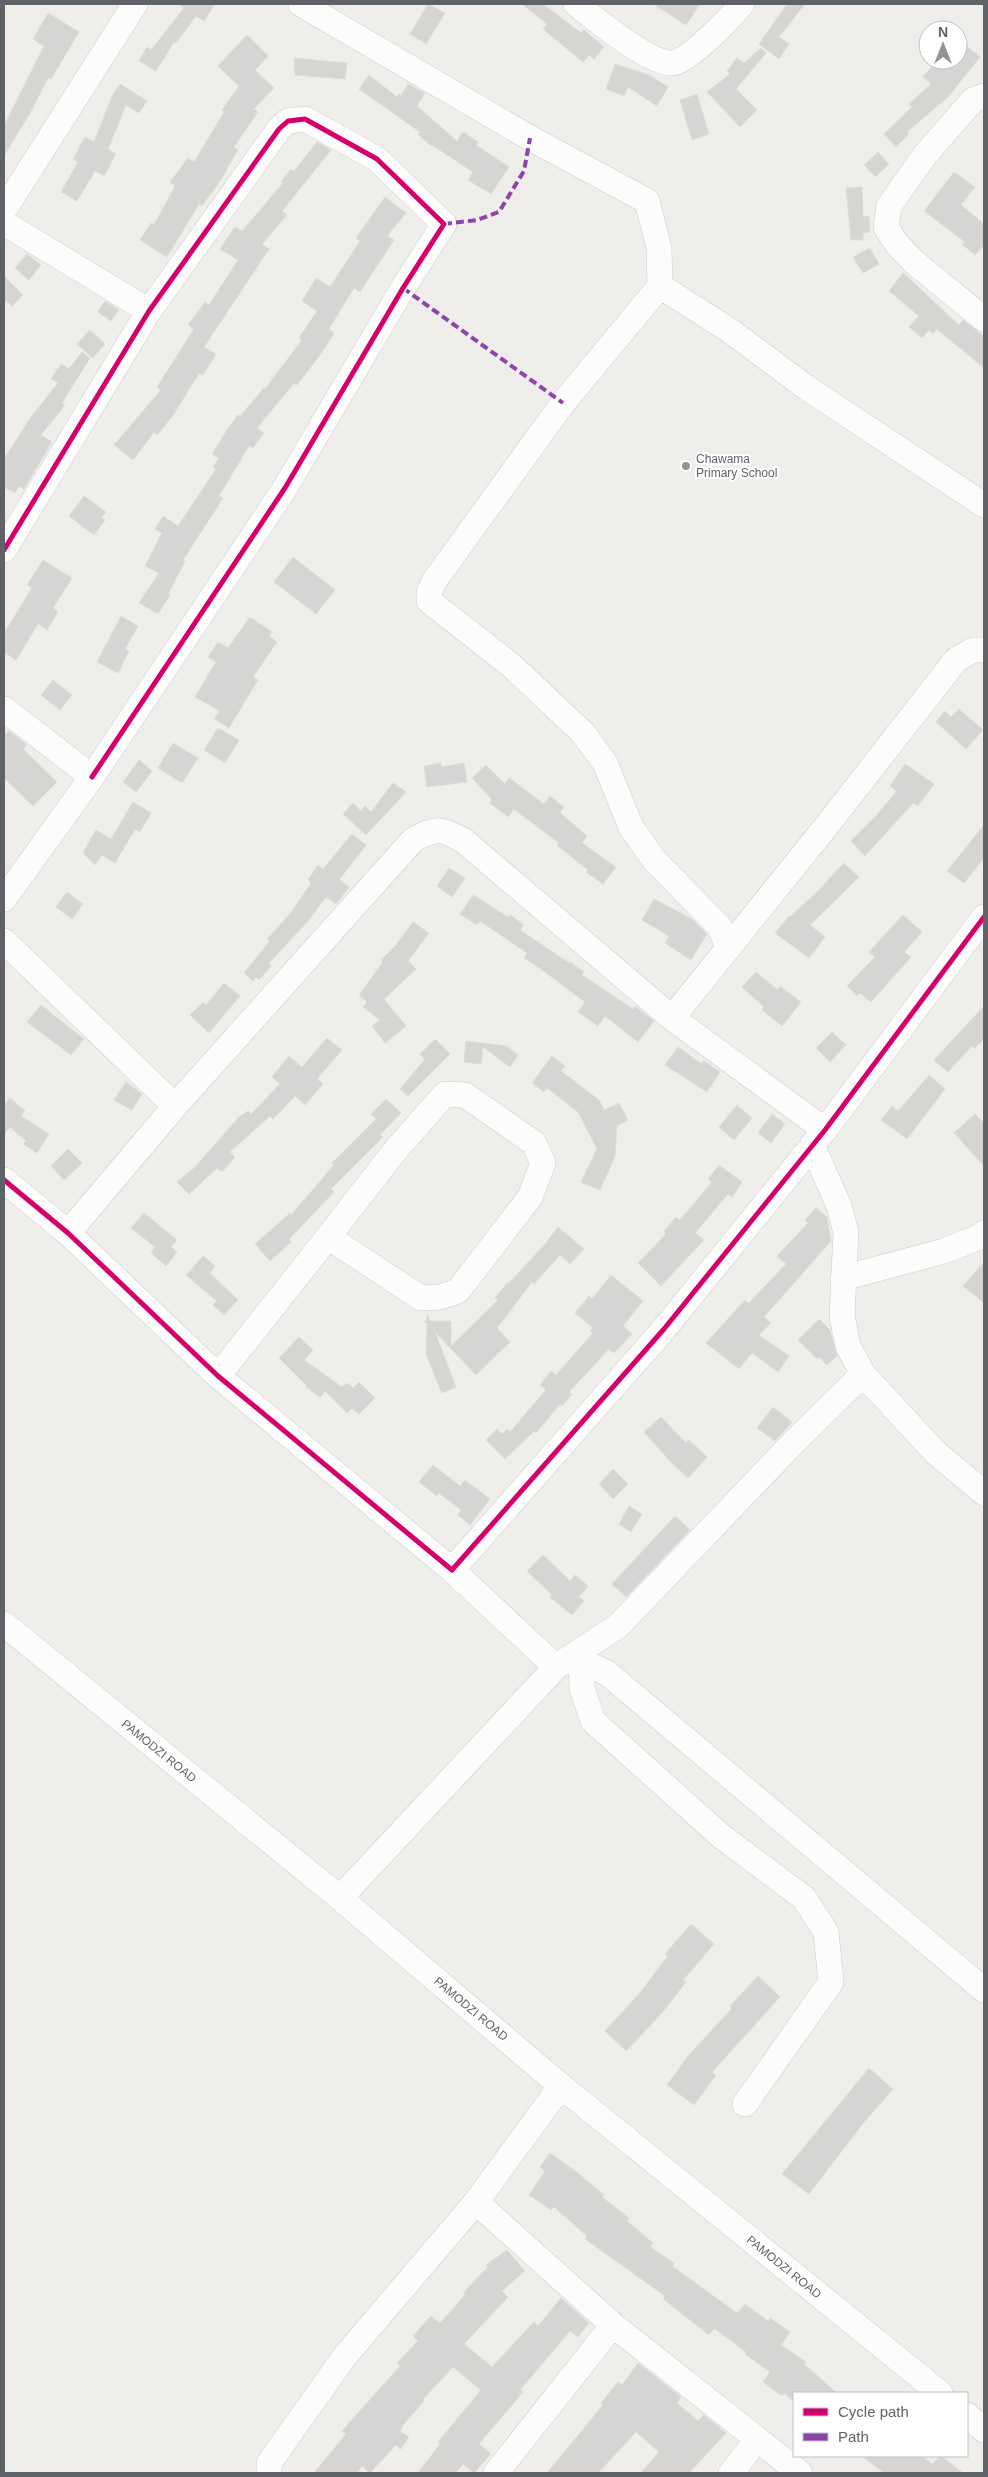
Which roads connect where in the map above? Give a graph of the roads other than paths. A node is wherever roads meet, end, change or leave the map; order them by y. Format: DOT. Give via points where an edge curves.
graph roads {
  1 [pos="135,4"];
  2 [pos="301,4"];
  3 [pos="576,4"];
  4 [pos="742,4"];
  5 [pos="984,96"];
  6 [pos="4,210"];
  7 [pos="4,223"];
  8 [pos="660,286"];
  9 [pos="149,311"];
  10 [pos="984,319"];
  11 [pos="984,505"];
  12 [pos="4,550"];
  13 [pos="984,650"];
  14 [pos="4,708"];
  15 [pos="92,777"];
  16 [pos="4,899"];
  17 [pos="984,917"];
  18 [pos="4,941"];
  19 [pos="728,946"];
  20 [pos="672,1018"];
  21 [pos="175,1106"];
  22 [pos="818,1138"];
  23 [pos="4,1180"];
  24 [pos="68,1233"];
  25 [pos="984,1235"];
  26 [pos="328,1237"];
  27 [pos="843,1278"];
  28 [pos="863,1374"];
  29 [pos="218,1376"];
  30 [pos="984,1493"];
  31 [pos="452,1570"];
  32 [pos="4,1624"];
  33 [pos="570,1661"];
  34 [pos="340,1898"];
  35 [pos="984,1990"];
  36 [pos="562,2086"];
  37 [pos="745,2104"];
  38 [pos="476,2202"];
  39 [pos="613,2326"];
  40 [pos="939,2392"];
  41 [pos="968,2416"];
  42 [pos="984,2430"];
  43 [pos="757,2440"];
  44 [pos="269,2473"];
  45 [pos="496,2473"];
  46 [pos="731,2473"];
  47 [pos="800,2473"];
  1 -- 6 [label="street"];
  2 -- 8 [label="street" via="530,138 647,201 659,248"];
  3 -- 4 [label="street" via="623,40 656,60 672,62 686,56"];
  5 -- 10 [label="street" via="973,100 925,155 889,206 886,227 914,262"];
  7 -- 9 [label="street"];
  8 -- 11 [label="street" via="730,330 807,388"];
  8 -- 19 [label="street" via="563,403 429,592 430,601 512,666 583,733 605,763 631,827 660,867 719,926"];
  9 -- 12 [label="street"];
  9 -- 15 [label="street" via="279,129 288,121 305,119 378,159 444,224 285,488"];
  13 -- 19 [label="street" via="973,650 956,660"];
  14 -- 15 [label="street"];
  15 -- 16 [label="street"];
  17 -- 22 [label="street"];
  18 -- 21 [label="street"];
  19 -- 20 [label="street"];
  20 -- 21 [label="street" via="464,841 446,830 429,831 413,840"];
  20 -- 22 [label="street"];
  21 -- 24 [label="street"];
  22 -- 27 [label="street" via="846,1232"];
  22 -- 31 [label="street" via="664,1329"];
  23 -- 24 [label="street"];
  24 -- 29 [label="street"];
  25 -- 27 [label="street" via="944,1251"];
  26 -- 26 [label="street" via="444,1094 465,1095 534,1143 543,1163 530,1198 458,1291 440,1297 421,1298"];
  26 -- 29 [label="street"];
  27 -- 28 [label="street" via="842,1316 848,1346"];
  28 -- 30 [label="street" via="936,1453"];
  28 -- 33 [label="street" via="618,1626"];
  29 -- 31 [label="street"];
  31 -- 33 [label="street"];
  32 -- 34 [label="street, PAMODZI ROAD"];
  33 -- 34 [label="street"];
  33 -- 35 [label="street" via="607,1673"];
  33 -- 37 [label="street" via="593,1721 721,1836 804,1898 826,1932 831,1982"];
  34 -- 36 [label="street, PAMODZI ROAD"];
  36 -- 38 [label="street"];
  36 -- 40 [label="street, PAMODZI ROAD"];
  38 -- 39 [label="street"];
  38 -- 44 [label="street" via="345,2356 269,2463"];
  39 -- 43 [label="street"];
  39 -- 45 [label="street"];
  41 -- 42 [label="street"];
  43 -- 46 [label="street"];
  43 -- 47 [label="street"];
}
